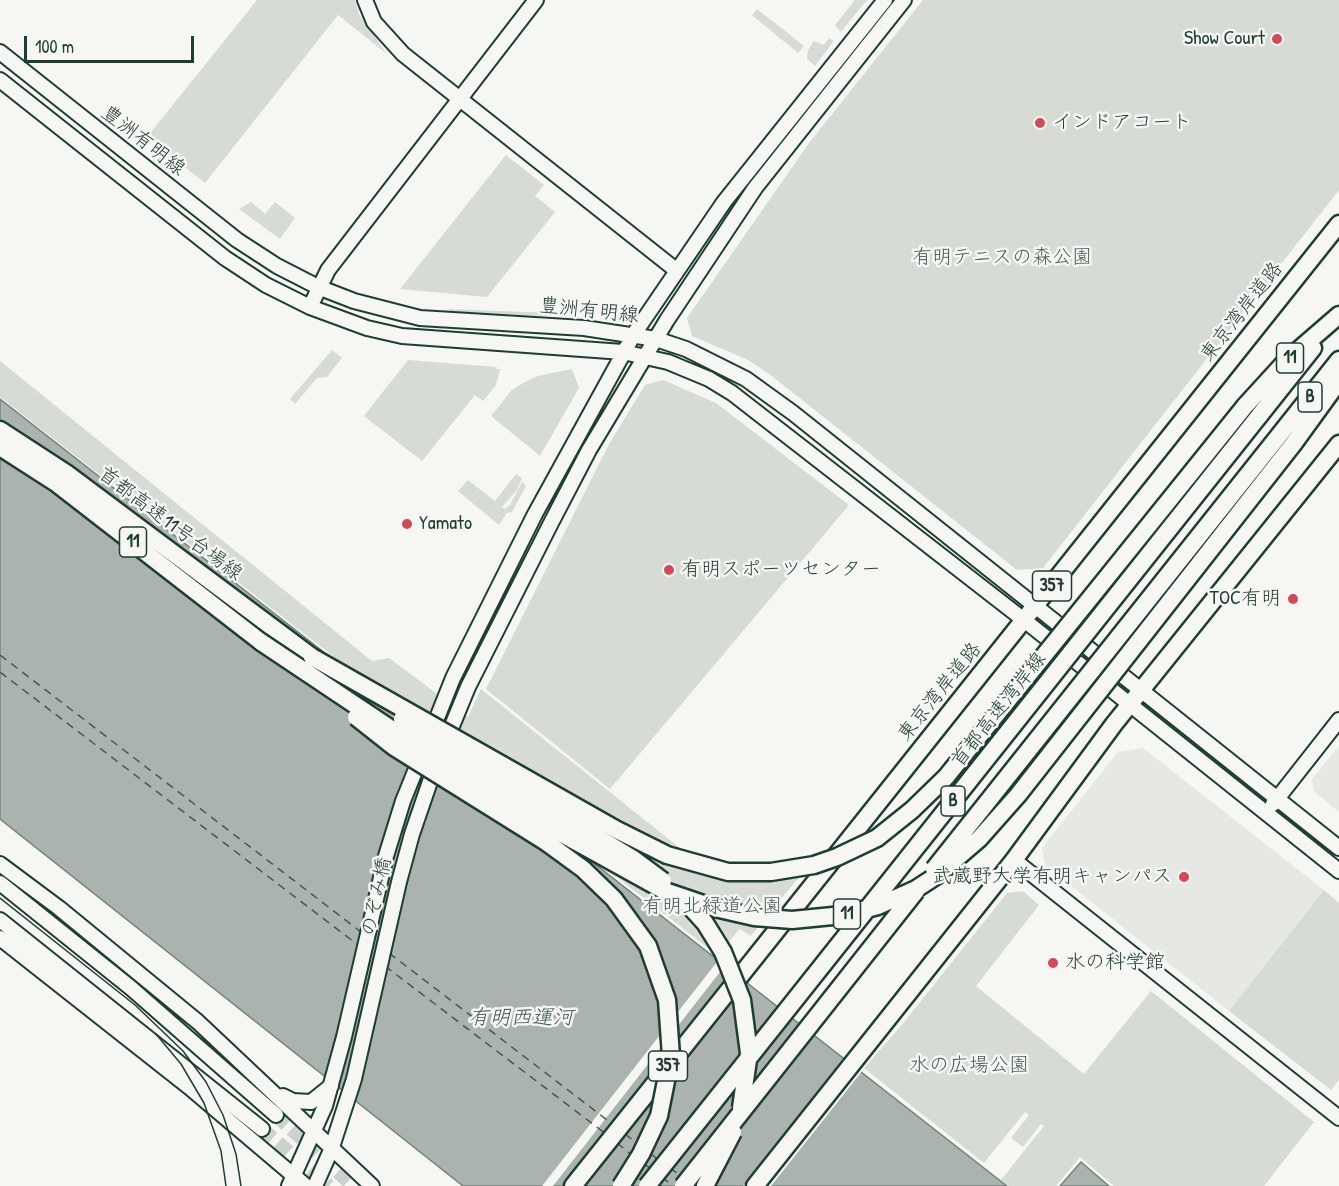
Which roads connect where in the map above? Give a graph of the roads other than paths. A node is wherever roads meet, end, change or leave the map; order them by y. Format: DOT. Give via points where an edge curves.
graph roads {
  1 [pos="365,0"];
  2 [pos="536,0"];
  3 [pos="885,0"];
  4 [pos="904,0"];
  5 [pos="0,52"];
  6 [pos="0,80"];
  7 [pos="458,99"];
  8 [pos="1339,224"];
  9 [pos="676,270"];
  10 [pos="318,287"];
  11 [pos="310,307"];
  12 [pos="1339,315"];
  13 [pos="634,334"];
  14 [pos="656,339"];
  15 [pos="623,352"];
  16 [pos="646,356"];
  17 [pos="1339,360"];
  18 [pos="1339,381"];
  19 [pos="1252,411"];
  20 [pos="0,430"];
  21 [pos="1288,438"];
  22 [pos="1339,444"];
  23 [pos="0,447"];
  24 [pos="1036,606"];
  25 [pos="1024,620"];
  26 [pos="261,642"];
  27 [pos="312,657"];
  28 [pos="1141,690"];
  29 [pos="1130,705"];
  30 [pos="1339,720"];
  31 [pos="1278,798"];
  32 [pos="1266,813"];
  33 [pos="1339,848"];
  34 [pos="1014,860"];
  35 [pos="0,864"];
  36 [pos="1339,871"];
  37 [pos="0,883"];
  38 [pos="0,920"];
  39 [pos="0,926"];
  40 [pos="0,938"];
  41 [pos="89,991"];
  42 [pos="268,1086"];
  43 [pos="322,1102"];
  44 [pos="276,1115"];
  45 [pos="1339,1118"];
  46 [pos="262,1130"];
  47 [pos="315,1134"];
  48 [pos="331,1150"];
  49 [pos="292,1181"];
  50 [pos="306,1186"];
  51 [pos="315,1186"];
  52 [pos="372,1186"];
  53 [pos="573,1186"];
  54 [pos="621,1186"];
  55 [pos="646,1186"];
  56 [pos="683,1186"];
  57 [pos="705,1186"];
  58 [pos="755,1186"];
  1 -- 7 [label="street" via="386,39"];
  2 -- 7 [label="street"];
  3 -- 9 [label="street, のぞみ橋" via="724,202"];
  4 -- 14 [label="street, のぞみ橋" via="755,188"];
  5 -- 10 [label="street, 豊洲有明線" via="237,240"];
  6 -- 11 [label="street, 豊洲有明線" via="225,258"];
  7 -- 9 [label="street"];
  7 -- 10 [label="street"];
  8 -- 24 [label="highway, 東京湾岸道路 / 357"];
  9 -- 13 [label="street, のぞみ橋"];
  10 -- 11 [label="street"];
  10 -- 13 [label="street, 豊洲有明線" via="420,318 584,327"];
  11 -- 15 [label="street, 豊洲有明線" via="402,336"];
  12 -- 19 [label="highway, 首都高速湾岸線 / B"];
  13 -- 14 [label="street, 豊洲有明線"];
  13 -- 15 [label="street, のぞみ橋"];
  14 -- 16 [label="street, のぞみ橋"];
  14 -- 24 [label="street, 豊洲有明線" via="686,349 746,379"];
  15 -- 16 [label="street, 豊洲有明線"];
  15 -- 43 [label="street, のぞみ橋, bridge" via="563,460 453,678 394,829 331,1086"];
  16 -- 25 [label="street, 豊洲有明線" via="710,379 732,393"];
  16 -- 48 [label="street, のぞみ橋, bridge" via="590,450 468,687 430,777 412,834 366,1032"];
  17 -- 21 [label="highway, B"];
  18 -- 21 [label="highway, 11"];
  19 -- 27 [label="highway, 11, bridge" via="946,777 877,838 814,865 749,873 707,868 667,855"];
  19 -- 55 [label="highway, 首都高速湾岸線 / B, bridge"];
  20 -- 27 [label="highway, 首都高速11号台場線 / 11" via="75,479"];
  21 -- 26 [label="highway, 11, bridge" via="1018,795 979,839 916,889 878,906 843,915 792,920 754,917 665,891 410,741"];
  21 -- 56 [label="highway, B, bridge"];
  22 -- 28 [label="highway"];
  23 -- 26 [label="highway, 首都高速11号台場線 / 11" via="56,483"];
  24 -- 25 [label="highway, 東京湾岸道路 / 357"];
  24 -- 28 [label="street, 豊洲有明線"];
  25 -- 29 [label="street, 豊洲有明線"];
  25 -- 53 [label="highway, 東京湾岸道路 / 357, bridge"];
  26 -- 54 [label="highway, 11, bridge" via="394,747 564,854 614,899 638,930 662,982 670,1020 671,1056 659,1116"];
  27 -- 57 [label="highway, 11, bridge" via="428,737 632,858 666,884 705,923 737,984 746,1018 749,1053 745,1091 735,1127"];
  28 -- 29 [label="highway"];
  28 -- 31 [label="street, 豊洲有明線"];
  29 -- 32 [label="street, 豊洲有明線"];
  29 -- 34 [label="highway"];
  30 -- 31 [label="street"];
  31 -- 32 [label="street"];
  31 -- 33 [label="street, 豊洲有明線"];
  32 -- 36 [label="street, 豊洲有明線"];
  34 -- 45 [label="street"];
  34 -- 58 [label="highway"];
  35 -- 42 [label="street" via="146,978"];
  37 -- 44 [label="street" via="131,988"];
  38 -- 41 [label="street"];
  39 -- 41 [label="street"];
  40 -- 49 [label="street" via="189,1087"];
  41 -- 46 [label="street"];
  42 -- 43 [label="street" via="293,1101"];
  42 -- 47 [label="street"];
  43 -- 47 [label="street, のぞみ橋"];
  47 -- 48 [label="street"];
  47 -- 49 [label="street, のぞみ橋"];
  48 -- 51 [label="street, のぞみ橋"];
  48 -- 52 [label="street"];
  49 -- 50 [label="street"];
}
